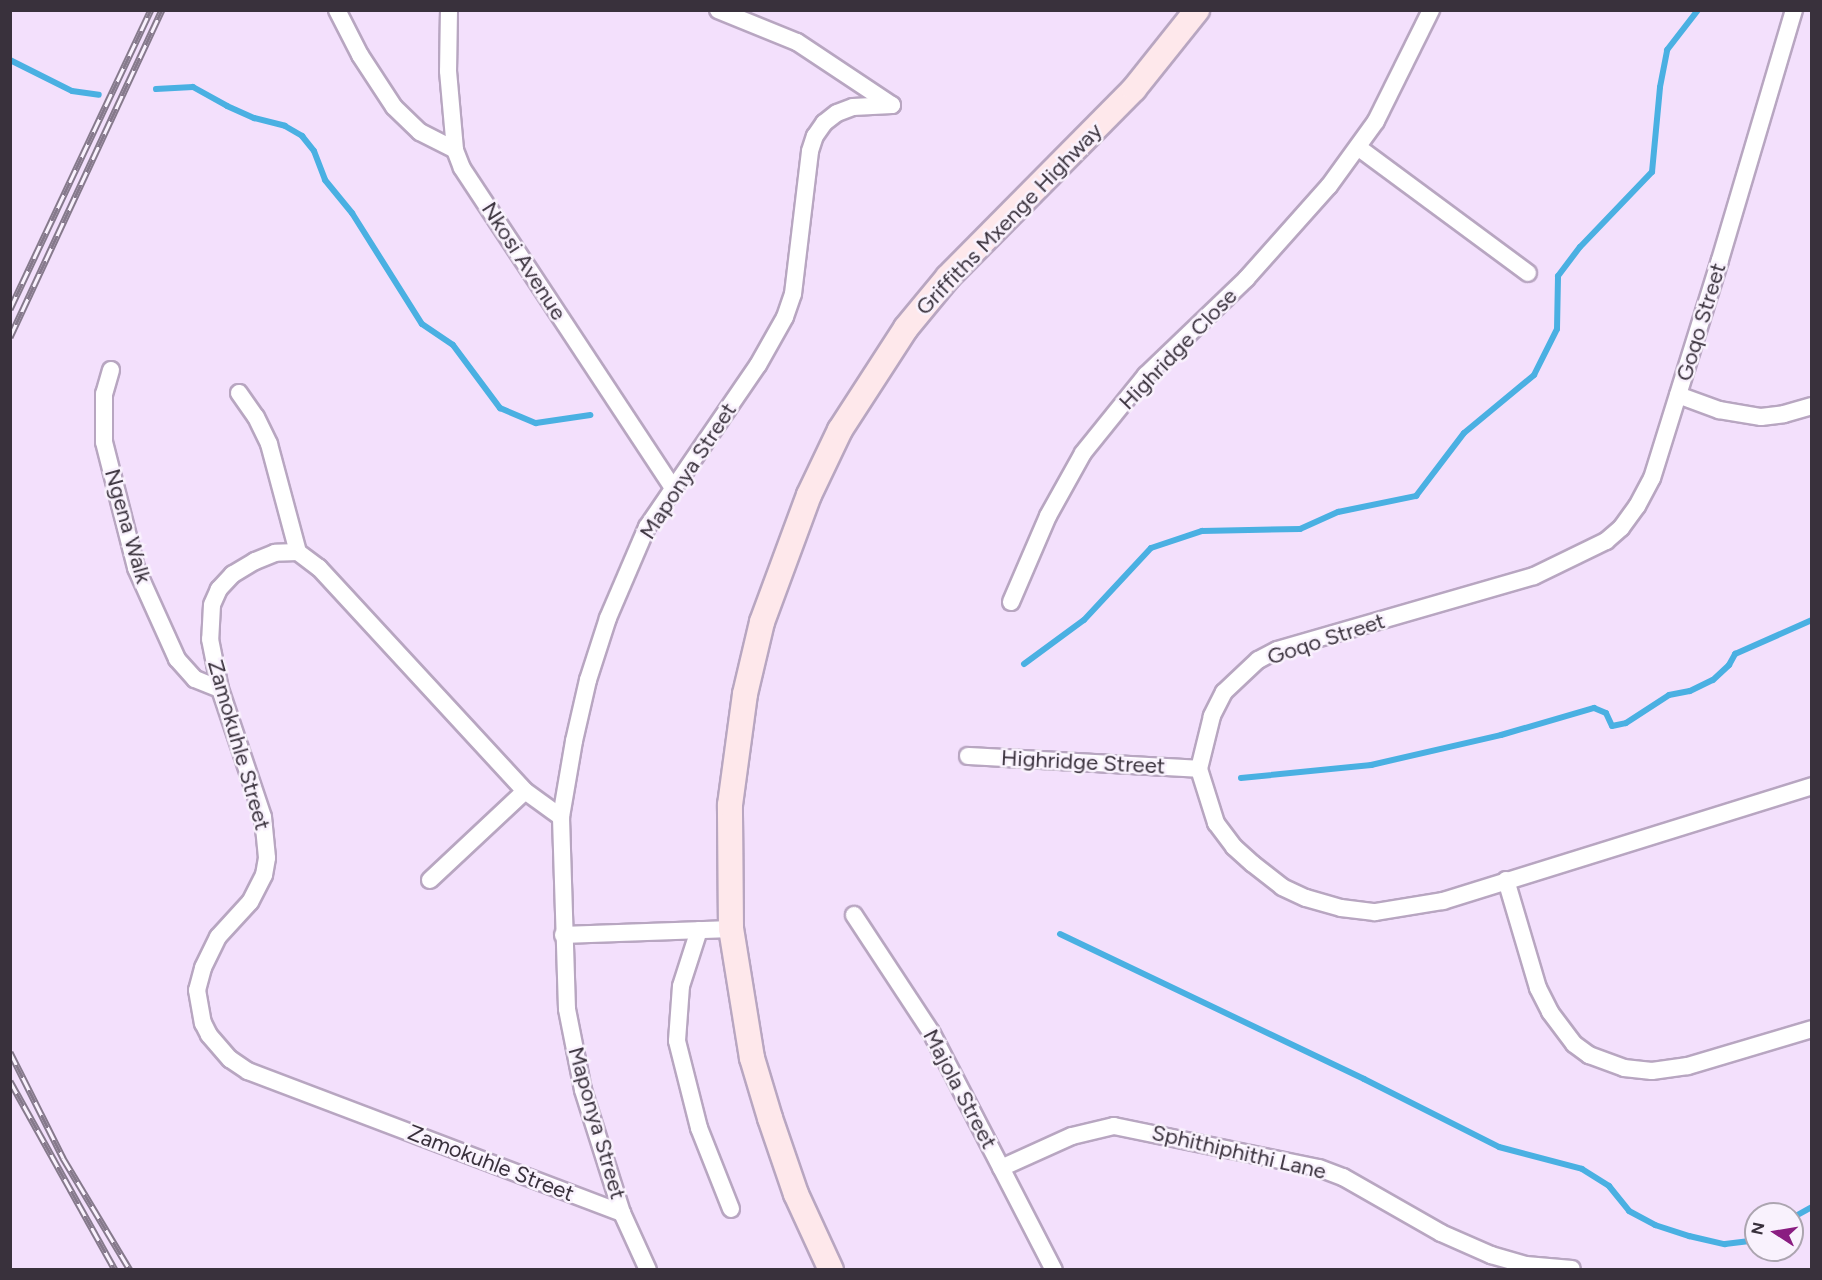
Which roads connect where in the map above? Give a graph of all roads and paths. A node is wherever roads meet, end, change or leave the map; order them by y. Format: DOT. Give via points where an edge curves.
graph roads {
  1 [pos="337,10"];
  2 [pos="449,10"];
  3 [pos="718,10"];
  4 [pos="1197,10"];
  5 [pos="1431,10"];
  6 [pos="1794,10"];
  7 [pos="1359,148"];
  8 [pos="455,150"];
  9 [pos="1528,273"];
  10 [pos="111,370"];
  11 [pos="239,393"];
  12 [pos="1678,395"];
  13 [pos="1812,406"];
  14 [pos="673,488"];
  15 [pos="298,552"];
  16 [pos="1011,602"];
  17 [pos="220,688"];
  18 [pos="968,756"];
  19 [pos="1199,769"];
  20 [pos="1812,786"];
  21 [pos="525,791"];
  22 [pos="561,817"];
  23 [pos="430,880"];
  24 [pos="1506,880"];
  25 [pos="854,915"];
  26 [pos="731,929"];
  27 [pos="699,930"];
  28 [pos="563,936"];
  29 [pos="1812,1029"];
  30 [pos="1001,1168"];
  31 [pos="731,1209"];
  32 [pos="622,1213"];
  33 [pos="648,1269"];
  34 [pos="831,1269"];
  35 [pos="1054,1269"];
  36 [pos="1572,1269"];
  1 -- 8 [label="street" via="394,107 420,132"];
  2 -- 8 [label="street, Nkosi Avenue" via="448,71"];
  3 -- 14 [label="street, Maponya Street" via="798,42 892,105 853,107 837,113 815,136 793,294 785,317 758,364"];
  4 -- 26 [label="street, Griffiths Mxenge Highway" via="1134,89 948,277 906,328 840,430 784,559 762,622 745,694 730,805"];
  5 -- 7 [label="street, Highridge Close"];
  6 -- 12 [label="street, Goqo Street"];
  7 -- 9 [label="street"];
  7 -- 16 [label="street, Highridge Close" via="1246,279 1146,375 1083,453 1048,516"];
  8 -- 14 [label="street, Nkosi Avenue" via="462,168"];
  10 -- 17 [label="street, Ngena Walk" via="104,394 104,442 136,568 177,659 195,679"];
  11 -- 15 [label="street" via="269,444"];
  12 -- 13 [label="street" via="1719,410 1761,417"];
  12 -- 19 [label="street, Goqo Street" via="1652,478 1621,528 1606,540 1534,576 1277,650 1258,660 1224,692 1212,716"];
  14 -- 22 [label="street, Maponya Street" via="647,527 608,618 588,680"];
  15 -- 17 [label="street, Zamokuhle Street" via="275,553 255,561 233,574 219,589 212,605 210,639"];
  15 -- 21 [label="street" via="319,568"];
  17 -- 32 [label="street, Zamokuhle Street" via="263,817 267,858 250,902 218,937 197,990 203,1023 218,1047 248,1071"];
  18 -- 19 [label="street, Highridge Street"];
  19 -- 24 [label="street" via="1216,823 1234,847 1282,887 1306,898 1375,912 1443,901"];
  20 -- 24 [label="street"];
  21 -- 22 [label="street"];
  21 -- 23 [label="street"];
  22 -- 28 [label="street, Maponya Street"];
  24 -- 29 [label="street" via="1538,988 1561,1028 1589,1055 1624,1068 1652,1071 1688,1066"];
  25 -- 30 [label="street, Majola Street" via="931,1032"];
  26 -- 27 [label="street"];
  26 -- 34 [label="street, Griffiths Mxenge Highway" via="752,1058 796,1194"];
  27 -- 28 [label="street"];
  27 -- 31 [label="street" via="681,986 677,1041 699,1128"];
  28 -- 32 [label="street, Maponya Street" via="567,1009 583,1090"];
  30 -- 35 [label="street, Majola Street"];
  30 -- 36 [label="street, Sphithiphithi Lane" via="1072,1136 1114,1126 1319,1168 1491,1255 1526,1265"];
  32 -- 33 [label="street, Maponya Street"];
}
